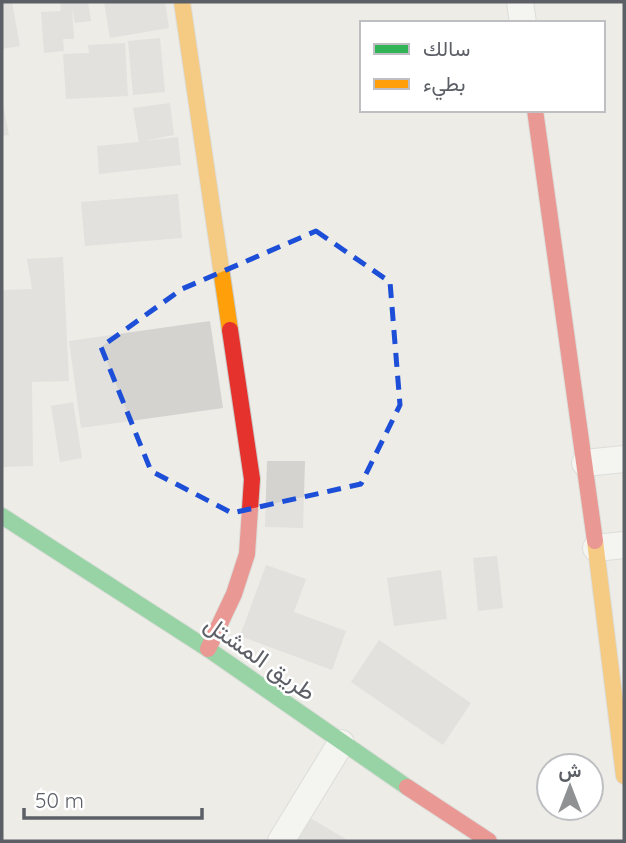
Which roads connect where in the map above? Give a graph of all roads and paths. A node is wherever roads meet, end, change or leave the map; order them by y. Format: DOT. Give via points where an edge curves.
graph roads {
  1 [pos="182,2"];
  2 [pos="520,2"];
  3 [pos="523,21"];
  4 [pos="536,112"];
  5 [pos="624,459"];
  6 [pos="584,463"];
  7 [pos="2,516"];
  8 [pos="624,545"];
  9 [pos="596,548"];
  10 [pos="208,649"];
  11 [pos="341,743"];
  12 [pos="624,776"];
  13 [pos="281,841"];
  14 [pos="489,841"];
  1 -- 10 [label="street" via="252,479 247,554"];
  2 -- 3 [label="street"];
  4 -- 6 [label="street"];
  5 -- 6 [label="street"];
  6 -- 9 [label="street"];
  7 -- 10 [label="street, طريق المشتل"];
  8 -- 9 [label="street"];
  9 -- 12 [label="street"];
  10 -- 11 [label="street, طريق المشتل"];
  11 -- 13 [label="street"];
  11 -- 14 [label="street, طريق المشتل"];
}
